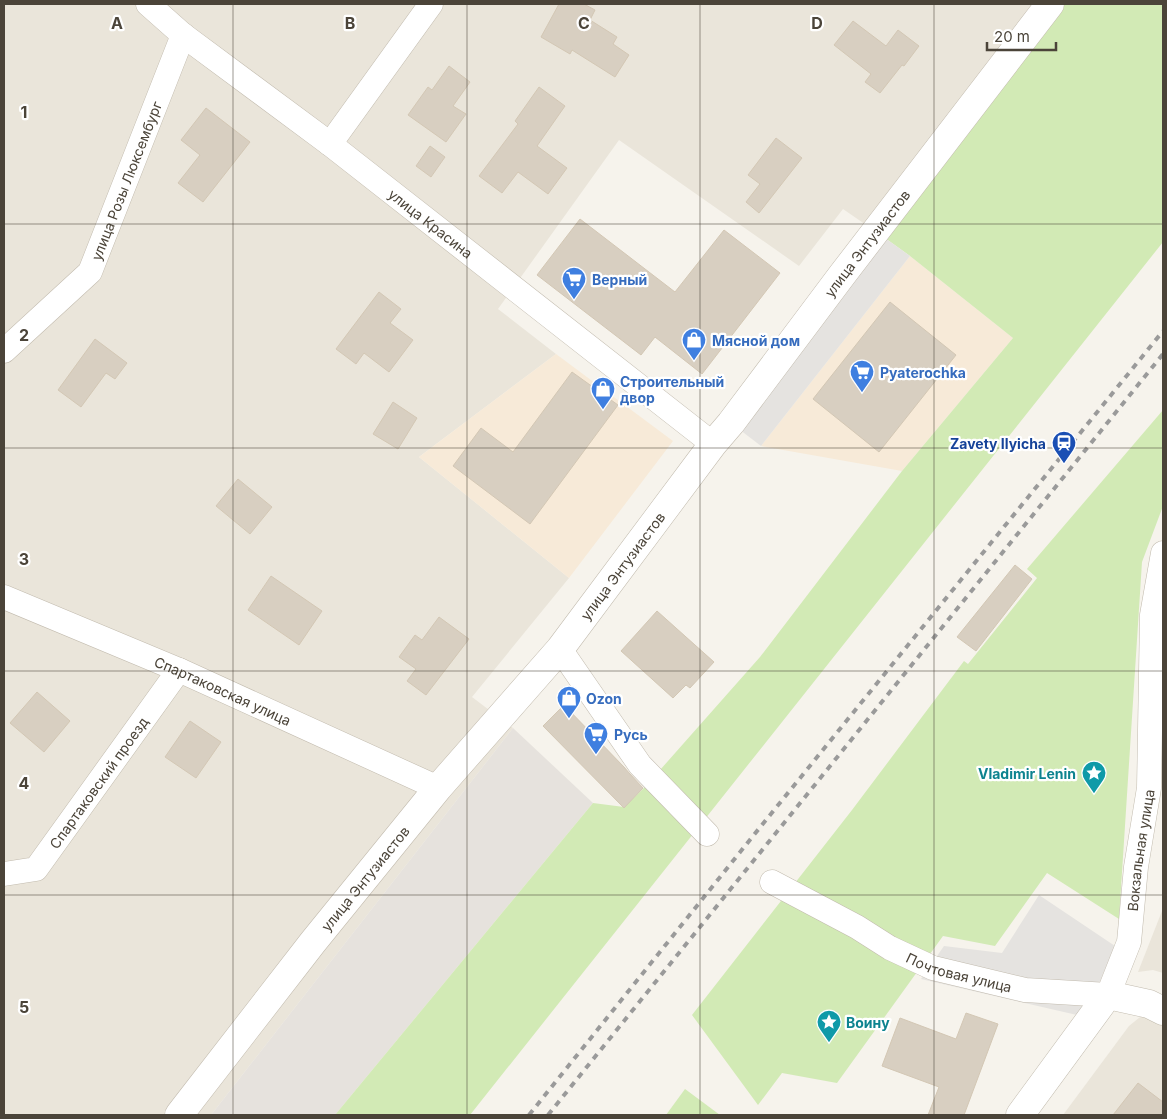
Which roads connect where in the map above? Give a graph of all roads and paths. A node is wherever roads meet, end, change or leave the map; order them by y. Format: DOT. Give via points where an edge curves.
graph roads {
  1 [pos="148,4"];
  2 [pos="431,4"];
  3 [pos="1050,4"];
  4 [pos="183,35"];
  5 [pos="330,144"];
  6 [pos="4,351"];
  7 [pos="713,444"];
  8 [pos="1163,553"];
  9 [pos="4,597"];
  10 [pos="560,649"];
  11 [pos="179,670"];
  12 [pos="438,788"];
  13 [pos="1156,788"];
  14 [pos="707,834"];
  15 [pos="4,874"];
  16 [pos="772,882"];
  17 [pos="1108,995"];
  18 [pos="1163,1011"];
  19 [pos="179,1115"];
  20 [pos="1020,1115"];
  1 -- 4 [label="street, улица Красина"];
  2 -- 5 [label="street"];
  3 -- 7 [label="street, улица Энтузиастов"];
  4 -- 5 [label="street, улица Красина"];
  4 -- 6 [label="street, улица Розы Люксембург" via="90,272"];
  5 -- 7 [label="street, улица Красина"];
  7 -- 10 [label="street, улица Энтузиастов"];
  8 -- 13 [label="street, Вокзальная улица" via="1152,615"];
  9 -- 11 [label="street, Спартаковская улица"];
  10 -- 12 [label="street, улица Энтузиастов"];
  10 -- 14 [label="street" via="640,765"];
  11 -- 12 [label="street, Спартаковская улица"];
  11 -- 15 [label="street, Спартаковский проезд" via="36,869"];
  12 -- 19 [label="street, улица Энтузиастов"];
  13 -- 17 [label="street, Вокзальная улица" via="1136,867 1129,942"];
  16 -- 17 [label="street, Почтовая улица" via="890,948 933,968 1024,990"];
  17 -- 18 [label="street, Почтовая улица" via="1149,1004"];
  17 -- 20 [label="street, Вокзальная улица"];
}
